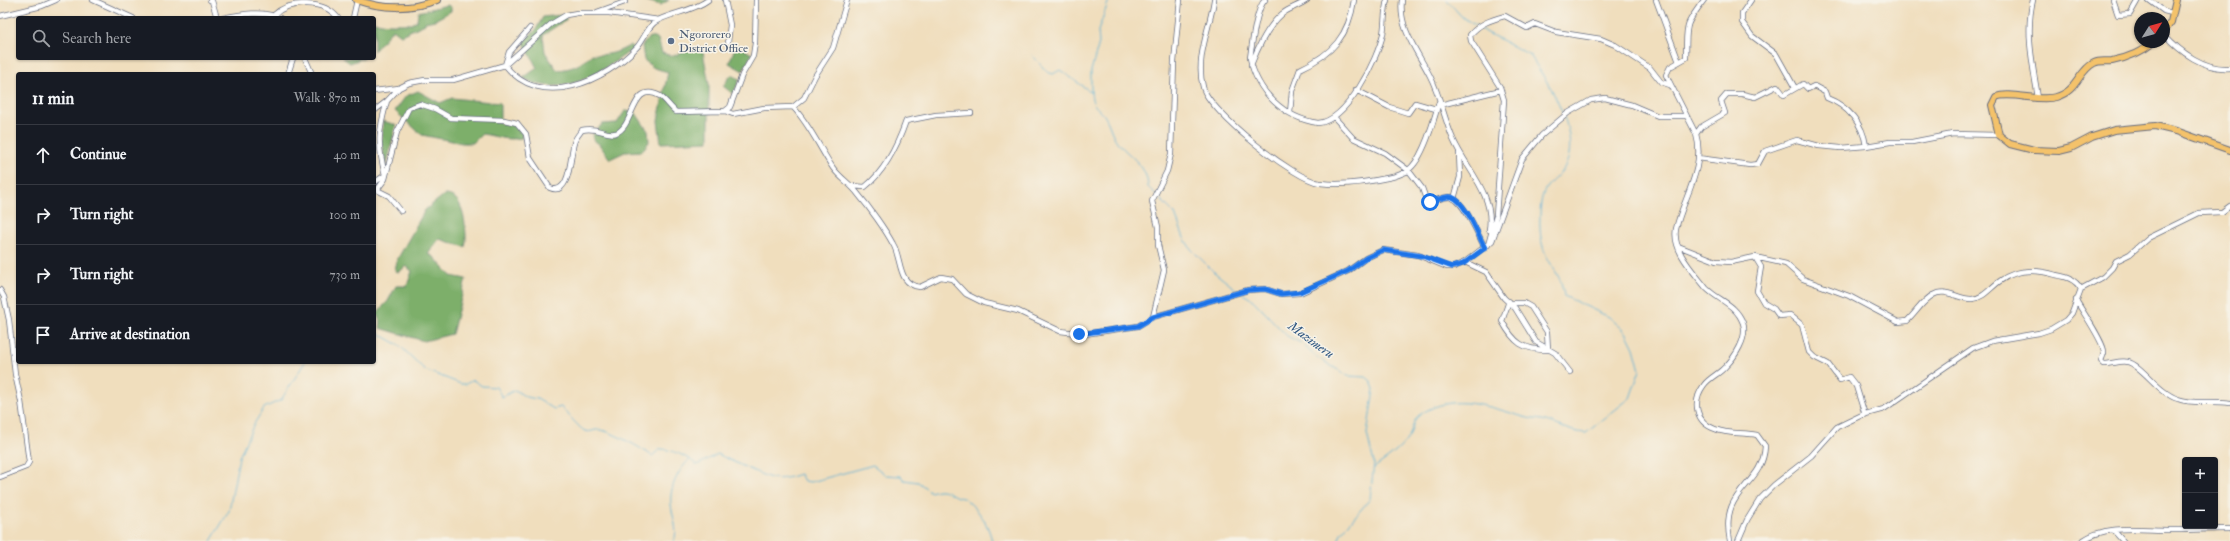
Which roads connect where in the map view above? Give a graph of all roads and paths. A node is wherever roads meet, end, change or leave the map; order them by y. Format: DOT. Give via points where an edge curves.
graph roads {
  1 [pos="56,0"];
  2 [pos="93,0"];
  3 [pos="210,0"];
  4 [pos="356,0"];
  5 [pos="437,0"];
  6 [pos="708,0"];
  7 [pos="725,0"];
  8 [pos="756,0"];
  9 [pos="847,0"];
  10 [pos="1180,0"];
  11 [pos="1214,0"];
  12 [pos="1265,0"];
  13 [pos="1307,0"];
  14 [pos="1354,0"];
  15 [pos="1387,0"];
  16 [pos="1402,0"];
  17 [pos="1656,0"];
  18 [pos="1704,0"];
  19 [pos="1751,0"];
  20 [pos="2033,0"];
  21 [pos="2113,0"];
  22 [pos="2138,0"];
  23 [pos="2149,0"];
  24 [pos="2176,0"];
  25 [pos="625,2"];
  26 [pos="596,12"];
  27 [pos="2172,13"];
  28 [pos="274,15"];
  29 [pos="0,16"];
  30 [pos="129,16"];
  31 [pos="216,16"];
  32 [pos="234,16"];
  33 [pos="336,16"];
  34 [pos="353,16"];
  35 [pos="658,20"];
  36 [pos="2170,24"];
  37 [pos="530,28"];
  38 [pos="2170,40"];
  39 [pos="728,42"];
  40 [pos="2146,48"];
  41 [pos="292,60"];
  42 [pos="306,60"];
  43 [pos="1679,62"];
  44 [pos="505,65"];
  45 [pos="1251,65"];
  46 [pos="2230,68"];
  47 [pos="289,72"];
  48 [pos="311,72"];
  49 [pos="1670,85"];
  50 [pos="399,88"];
  51 [pos="1795,88"];
  52 [pos="1356,90"];
  53 [pos="1501,90"];
  54 [pos="376,91"];
  55 [pos="2038,98"];
  56 [pos="387,101"];
  57 [pos="1440,103"];
  58 [pos="793,107"];
  59 [pos="1436,109"];
  60 [pos="376,110"];
  61 [pos="725,111"];
  62 [pos="971,113"];
  63 [pos="1290,113"];
  64 [pos="1686,116"];
  65 [pos="1334,117"];
  66 [pos="1696,134"];
  67 [pos="1999,135"];
  68 [pos="376,138"];
  69 [pos="1866,146"];
  70 [pos="2230,150"];
  71 [pos="1459,151"];
  72 [pos="1698,158"];
  73 [pos="1408,170"];
  74 [pos="385,175"];
  75 [pos="376,182"];
  76 [pos="850,185"];
  77 [pos="1454,199"];
  78 [pos="2230,206"];
  79 [pos="401,211"];
  80 [pos="1678,246"];
  81 [pos="1486,247"];
  82 [pos="1755,257"];
  83 [pos="1465,262"];
  84 [pos="0,290"];
  85 [pos="2081,290"];
  86 [pos="2076,300"];
  87 [pos="1510,302"];
  88 [pos="1153,317"];
  89 [pos="1548,350"];
  90 [pos="1570,372"];
  91 [pos="2230,403"];
  92 [pos="1865,415"];
  93 [pos="0,477"];
  94 [pos="2230,529"];
  95 [pos="2114,531"];
  96 [pos="1730,541"];
  97 [pos="1738,541"];
  98 [pos="2082,541"];
  99 [pos="2123,541"];
  1 -- 29 [label="street"];
  2 -- 30 [label="street"];
  3 -- 31 [label="street"];
  4 -- 5 [label="main road" via="385,7 407,7"];
  4 -- 34 [label="street"];
  6 -- 35 [label="street" via="691,9"];
  7 -- 39 [label="street" via="730,25"];
  8 -- 61 [label="street" via="753,56 742,75 730,107"];
  9 -- 58 [label="street" via="833,48 804,98"];
  10 -- 88 [label="street" via="1174,62 1171,154 1167,171 1152,201 1164,270"];
  11 -- 73 [label="street" via="1202,59 1203,86 1207,96 1227,120 1266,152 1316,183 1334,184 1382,179"];
  12 -- 45 [label="street" via="1258,10"];
  13 -- 45 [label="street" via="1283,13 1274,22"];
  14 -- 63 [label="street" via="1349,24 1332,50 1300,69 1292,91"];
  15 -- 52 [label="street" via="1379,50 1371,68"];
  16 -- 57 [label="street" via="1402,12 1411,44 1433,81"];
  17 -- 43 [label="street"];
  18 -- 43 [label="street" via="1689,18 1685,34 1686,58"];
  19 -- 51 [label="street" via="1742,13 1742,22 1752,36 1776,54"];
  20 -- 55 [label="street" via="2030,35"];
  21 -- 22 [label="street" via="2118,15 2130,14"];
  23 -- 27 [label="street" via="2164,11"];
  24 -- 27 [label="main road"];
  25 -- 26 [label="street"];
  26 -- 35 [label="street"];
  26 -- 44 [label="street" via="577,13 561,18 528,43"];
  27 -- 36 [label="main road"];
  28 -- 32 [label="street"];
  28 -- 33 [label="street" via="301,4 323,8"];
  35 -- 44 [label="street" via="619,63 584,83 555,89 535,87 515,76"];
  37 -- 44 [label="street" via="509,52"];
  38 -- 46 [label="street" via="2178,50 2191,58"];
  40 -- 55 [label="main road" via="2123,58 2094,63 2085,70 2075,85 2062,95"];
  41 -- 47 [label="street"];
  42 -- 48 [label="street"];
  43 -- 49 [label="street" via="1667,69 1666,77"];
  44 -- 50 [label="street" via="453,80 417,81"];
  45 -- 63 [label="street" via="1271,100"];
  49 -- 53 [label="street" via="1661,82 1650,68 1601,39 1556,32 1535,24 1527,28 1505,16 1484,22 1470,35 1471,41"];
  49 -- 64 [label="street"];
  50 -- 54 [label="street"];
  50 -- 56 [label="street"];
  51 -- 66 [label="street" via="1784,95 1777,86 1755,96 1727,94 1721,101 1725,113 1701,127"];
  51 -- 69 [label="street" via="1802,84 1808,90 1814,86 1825,92 1827,98 1838,102 1860,127"];
  52 -- 59 [label="street" via="1408,113 1415,103"];
  52 -- 65 [label="street"];
  53 -- 57 [label="street"];
  53 -- 81 [label="street" via="1504,115 1501,164 1496,216"];
  55 -- 67 [label="main road" via="2003,95 1996,97 1992,105"];
  56 -- 60 [label="street"];
  56 -- 68 [label="street"];
  57 -- 59 [label="street"];
  57 -- 71 [label="street"];
  58 -- 61 [label="street" via="764,108 732,114"];
  58 -- 76 [label="street" via="806,121 841,178"];
  59 -- 73 [label="street" via="1422,149"];
  61 -- 74 [label="street" via="676,112 658,95 641,96 634,104 628,123 616,133 608,134 597,128 582,130 573,145 573,157 566,180 556,190 550,188 530,158 526,134 517,123 504,120 451,118 435,109 420,104 414,105 403,117"];
  62 -- 76 [label="street" via="936,115 906,121 898,142 870,183 862,188"];
  63 -- 65 [label="street" via="1318,123"];
  64 -- 66 [label="street"];
  64 -- 81 [label="street" via="1658,116 1632,104 1605,98 1591,100 1568,113 1542,135 1522,159 1497,232"];
  65 -- 73 [label="street" via="1353,138 1385,153"];
  66 -- 72 [label="street"];
  67 -- 69 [label="street" via="1953,134 1912,142"];
  67 -- 70 [label="main road" via="2010,144 2044,151 2059,151 2114,130 2155,126"];
  68 -- 74 [label="street"];
  69 -- 72 [label="street" via="1819,146 1797,140 1765,151 1758,164"];
  71 -- 77 [label="street" via="1460,177"];
  71 -- 81 [label="street" via="1480,184 1489,206 1490,224"];
  72 -- 80 [label="street" via="1694,182 1676,229"];
  73 -- 77 [label="street" via="1422,188 1427,202 1447,197"];
  74 -- 75 [label="street"];
  74 -- 79 [label="street" via="378,190 393,200"];
  76 -- 88 [label="street" via="892,242 903,275 913,286 925,286 941,277 952,278 966,294 984,304 1018,311 1049,327 1076,333 1138,326"];
  77 -- 81 [label="street"];
  78 -- 85 [label="street" via="2222,212 2199,213 2148,238 2130,254 2116,261 2103,277"];
  80 -- 82 [label="street" via="1716,261 1731,262"];
  80 -- 96 [label="street" via="1706,288 1730,304 1738,313 1744,328 1742,342 1736,352 1726,366 1702,387 1696,405 1697,415 1708,426 1733,434 1757,435 1765,444 1761,464 1730,506"];
  81 -- 83 [label="street"];
  82 -- 85 [label="street" via="1786,264 1803,279 1848,296 1898,322 1907,321 1933,294 1940,292 1970,299 1983,296 2000,281 2018,271 2051,273 2066,277 2077,282"];
  82 -- 92 [label="street" via="1761,267 1757,291 1764,303 1774,309 1779,316 1790,315 1802,325 1809,352 1828,364 1840,380 1849,377 1856,386"];
  83 -- 87 [label="street" via="1486,272"];
  83 -- 88 [label="street" via="1449,267 1422,256 1383,250 1348,271 1300,292 1281,294 1254,288"];
  84 -- 93 [label="street" via="9,320 29,462 26,467"];
  85 -- 86 [label="street"];
  86 -- 91 [label="street" via="2097,334 2104,352 2101,361 2104,364 2121,361 2132,363 2165,393 2176,399 2188,402 2210,400"];
  86 -- 92 [label="street" via="2072,313 2066,320 2051,329 1992,341 1973,348 1884,409"];
  87 -- 89 [label="street" via="1536,342"];
  87 -- 89 [label="street" via="1524,303 1531,307 1547,332"];
  87 -- 89 [label="street" via="1502,321 1509,334 1531,350"];
  89 -- 90 [label="street" via="1556,354"];
  92 -- 97 [label="street" via="1852,418 1837,427 1811,456 1774,485 1753,508"];
  94 -- 95 [label="street"];
  95 -- 98 [label="street" via="2090,536"];
  95 -- 99 [label="street"];
}
